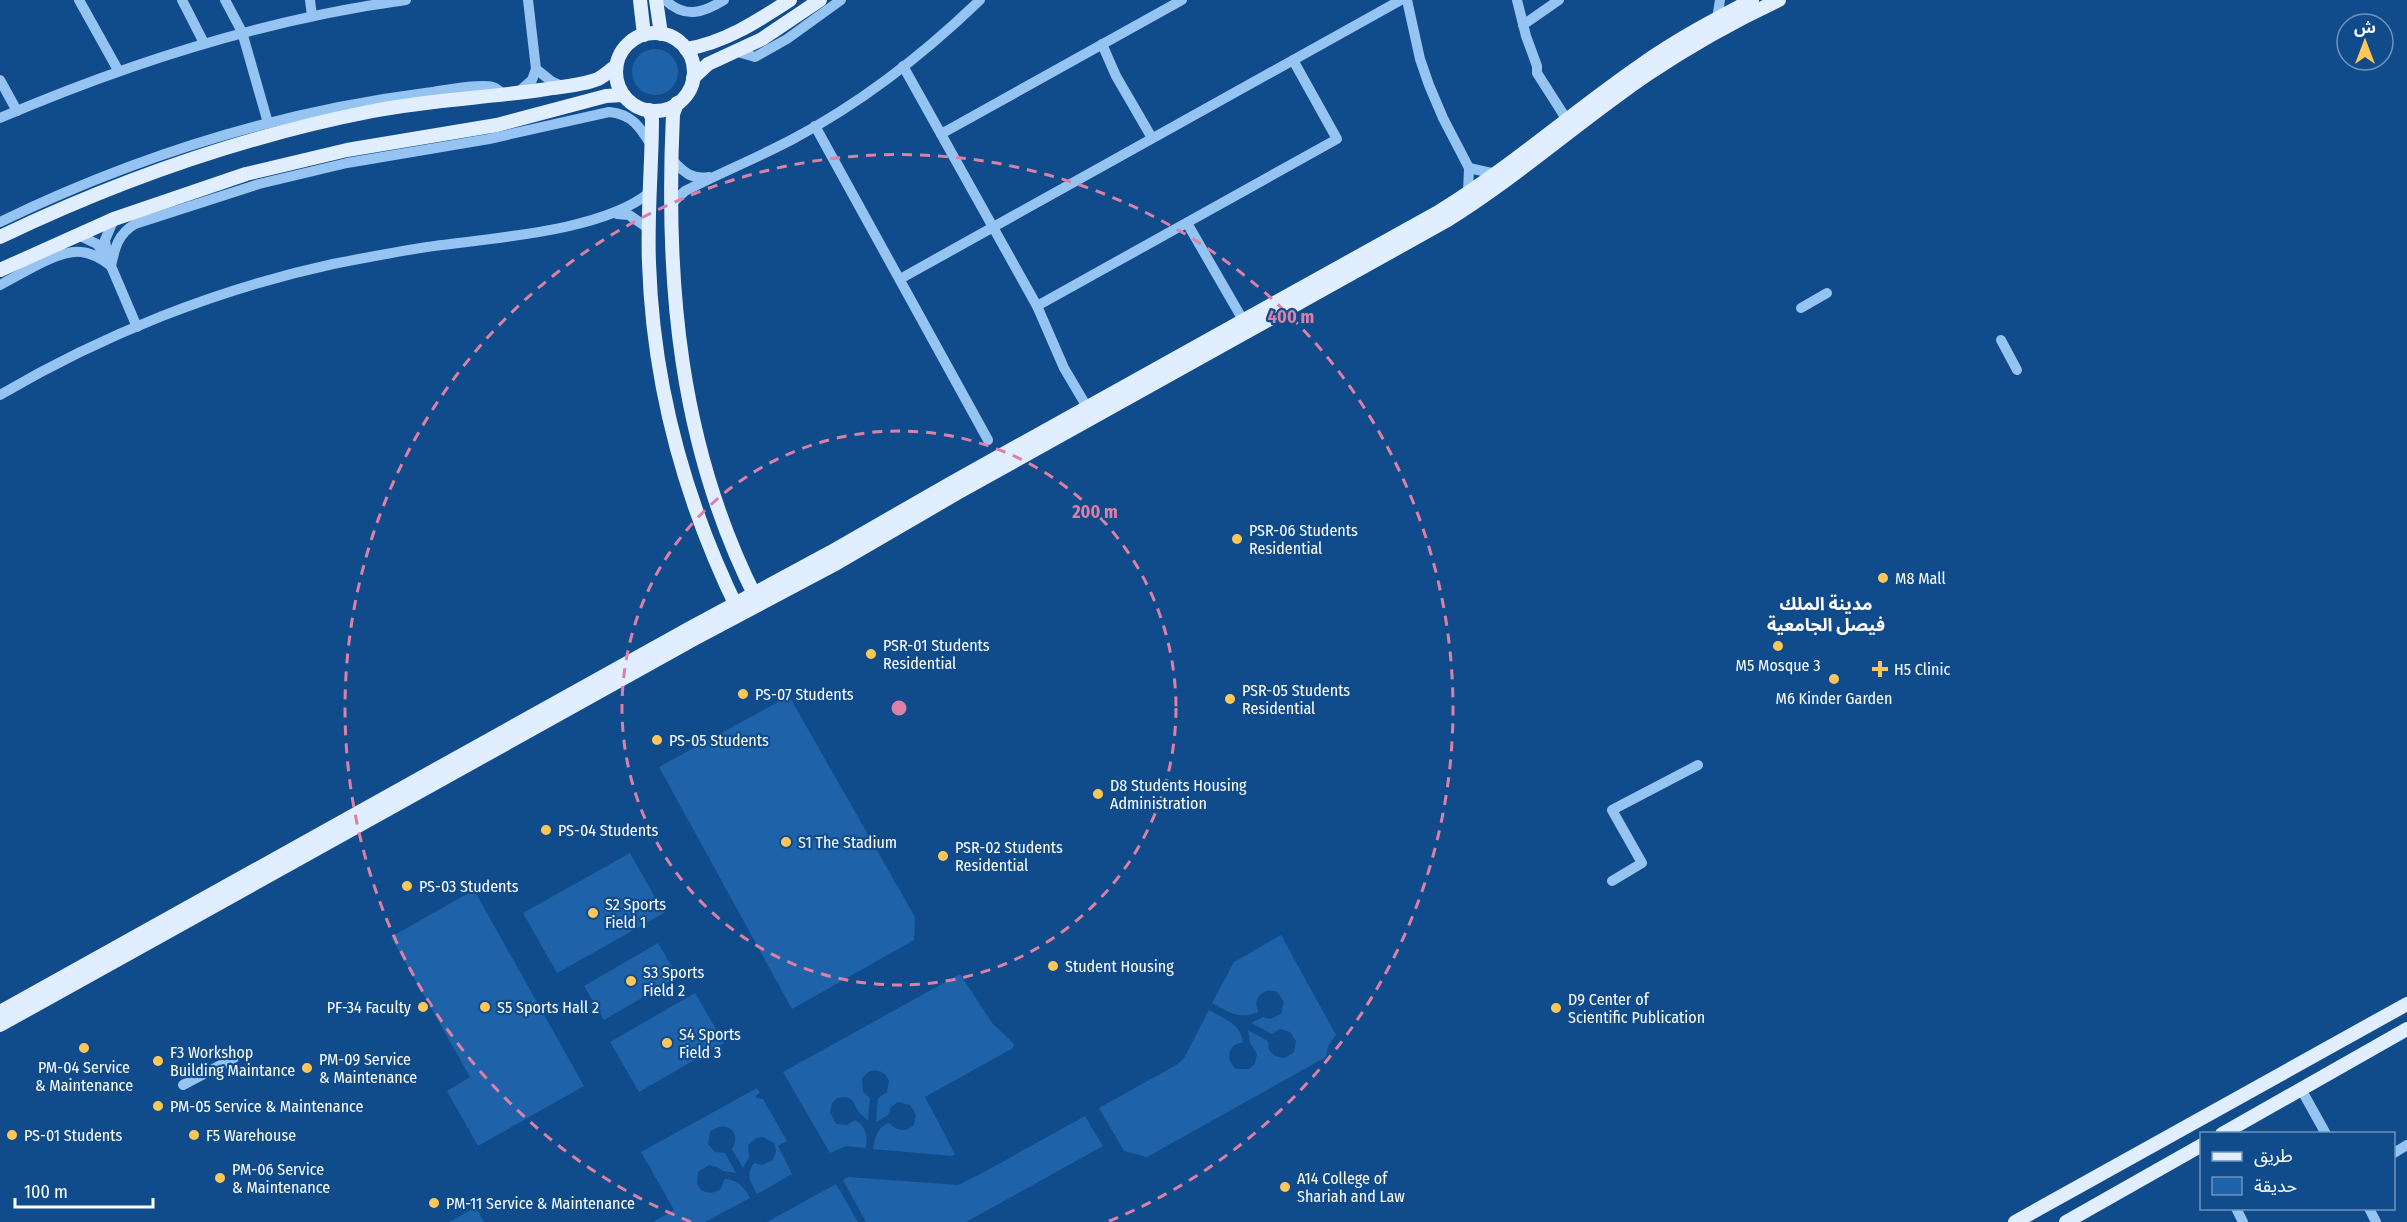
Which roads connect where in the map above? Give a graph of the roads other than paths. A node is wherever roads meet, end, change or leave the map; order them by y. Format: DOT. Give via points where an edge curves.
graph roads {
  1 [pos="79,0"];
  2 [pos="182,0"];
  3 [pos="225,0"];
  4 [pos="309,0"];
  5 [pos="406,0"];
  6 [pos="528,0"];
  7 [pos="640,0"];
  8 [pos="656,0"];
  9 [pos="665,0"];
  10 [pos="724,0"];
  11 [pos="790,0"];
  12 [pos="820,0"];
  13 [pos="841,0"];
  14 [pos="980,0"];
  15 [pos="1182,0"];
  16 [pos="1401,0"];
  17 [pos="1407,0"];
  18 [pos="1517,0"];
  19 [pos="1559,0"];
  20 [pos="1720,0"];
  21 [pos="1779,0"];
  22 [pos="1744,1"];
  23 [pos="312,16"];
  24 [pos="1717,19"];
  25 [pos="1523,25"];
  26 [pos="243,32"];
  27 [pos="661,34"];
  28 [pos="644,35"];
  29 [pos="204,43"];
  30 [pos="1102,44"];
  31 [pos="686,49"];
  32 [pos="738,52"];
  33 [pos="1293,60"];
  34 [pos="616,66"];
  35 [pos="903,66"];
  36 [pos="536,69"];
  37 [pos="118,70"];
  38 [pos="693,78"];
  39 [pos="0,80"];
  40 [pos="564,87"];
  41 [pos="510,94"];
  42 [pos="623,95"];
  43 [pos="678,103"];
  44 [pos="649,110"];
  45 [pos="17,111"];
  46 [pos="0,118"];
  47 [pos="1568,120"];
  48 [pos="268,123"];
  49 [pos="815,126"];
  50 [pos="942,134"];
  51 [pos="1152,138"];
  52 [pos="651,145"];
  53 [pos="672,160"];
  54 [pos="1470,168"];
  55 [pos="1496,174"];
  56 [pos="688,175"];
  57 [pos="718,176"];
  58 [pos="694,186"];
  59 [pos="649,193"];
  60 [pos="1468,193"];
  61 [pos="672,202"];
  62 [pos="614,213"];
  63 [pos="114,219"];
  64 [pos="0,222"];
  65 [pos="1187,223"];
  66 [pos="993,226"];
  67 [pos="648,228"];
  68 [pos="76,234"];
  69 [pos="0,237"];
  70 [pos="109,262"];
  71 [pos="0,270"];
  72 [pos="900,279"];
  73 [pos="0,285"];
  74 [pos="1827,293"];
  75 [pos="1037,306"];
  76 [pos="1801,308"];
  77 [pos="1243,320"];
  78 [pos="137,327"];
  79 [pos="2001,340"];
  80 [pos="2017,370"];
  81 [pos="0,395"];
  82 [pos="1087,407"];
  83 [pos="988,440"];
  84 [pos="757,599"];
  85 [pos="738,609"];
  86 [pos="1698,765"];
  87 [pos="1612,881"];
  88 [pos="2407,1004"];
  89 [pos="0,1012"];
  90 [pos="0,1025"];
  91 [pos="2407,1029"];
  92 [pos="234,1058"];
  93 [pos="183,1085"];
  94 [pos="2301,1089"];
  95 [pos="2226,1132"];
  96 [pos="2325,1132"];
  97 [pos="2200,1148"];
  98 [pos="2015,1222"];
  99 [pos="2066,1222"];
  1 -- 37 [label="street"];
  2 -- 29 [label="street"];
  3 -- 26 [label="street"];
  4 -- 23 [label="street"];
  5 -- 23 [label="street"];
  6 -- 36 [label="street"];
  7 -- 28 [label="main road"];
  8 -- 27 [label="main road"];
  9 -- 10 [label="street" via="683,12 705,11"];
  11 -- 31 [label="main road" via="732,34"];
  12 -- 32 [label="main road"];
  13 -- 32 [label="street" via="755,57"];
  14 -- 35 [label="street"];
  15 -- 30 [label="street"];
  16 -- 33 [label="street"];
  17 -- 54 [label="street" via="1429,85"];
  18 -- 25 [label="street"];
  19 -- 25 [label="street"];
  20 -- 24 [label="street"];
  21 -- 84 [label="main road" via="1709,36 1648,74 1446,221"];
  22 -- 24 [label="main road"];
  23 -- 26 [label="street"];
  24 -- 47 [label="main road" via="1641,65"];
  25 -- 47 [label="street" via="1538,73"];
  26 -- 29 [label="street"];
  26 -- 48 [label="street"];
  27 -- 28 [label="main road"];
  27 -- 31 [label="main road"];
  28 -- 34 [label="main road" via="626,46"];
  29 -- 37 [label="street"];
  30 -- 50 [label="street"];
  30 -- 51 [label="street"];
  31 -- 38 [label="main road"];
  32 -- 38 [label="main road" via="708,64"];
  33 -- 51 [label="street"];
  33 -- 65 [label="street" via="1337,139"];
  34 -- 40 [label="main road" via="601,78"];
  34 -- 42 [label="main road"];
  35 -- 49 [label="street"];
  35 -- 50 [label="street"];
  36 -- 40 [label="street"];
  36 -- 41 [label="street" via="532,80"];
  37 -- 45 [label="street"];
  38 -- 43 [label="main road"];
  39 -- 45 [label="street"];
  40 -- 41 [label="main road"];
  41 -- 48 [label="street" via="491,86 440,91 362,102"];
  41 -- 69 [label="main road" via="373,111 235,146 131,179"];
  42 -- 44 [label="main road" via="634,105"];
  42 -- 63 [label="main road" via="497,125 312,157 235,177"];
  43 -- 44 [label="main road" via="664,110"];
  43 -- 53 [label="main road" via="673,114"];
  44 -- 52 [label="main road"];
  45 -- 46 [label="street"];
  47 -- 55 [label="main road"];
  48 -- 64 [label="street" via="123,168"];
  49 -- 57 [label="street"];
  49 -- 72 [label="street"];
  50 -- 66 [label="street"];
  51 -- 66 [label="street"];
  52 -- 59 [label="main road"];
  52 -- 70 [label="street" via="637,123 628,116 609,112 478,142 347,163 259,183 135,224 118,238"];
  53 -- 56 [label="street"];
  53 -- 61 [label="main road"];
  54 -- 55 [label="street"];
  54 -- 60 [label="street"];
  55 -- 60 [label="main road"];
  56 -- 57 [label="street"];
  56 -- 58 [label="street"];
  57 -- 58 [label="street"];
  58 -- 61 [label="street"];
  59 -- 62 [label="street"];
  59 -- 67 [label="main road"];
  60 -- 77 [label="main road"];
  61 -- 84 [label="main road" via="675,313 692,418 723,522"];
  62 -- 67 [label="street" via="629,215"];
  62 -- 78 [label="street" via="539,231 320,267 246,288"];
  63 -- 68 [label="main road"];
  63 -- 70 [label="street" via="105,240"];
  65 -- 75 [label="street"];
  65 -- 77 [label="street"];
  66 -- 72 [label="street"];
  66 -- 75 [label="street"];
  67 -- 85 [label="main road" via="655,339 670,423 702,530"];
  68 -- 70 [label="street" via="97,244"];
  68 -- 71 [label="main road"];
  70 -- 73 [label="street" via="93,254 70,252"];
  70 -- 78 [label="street"];
  72 -- 83 [label="street"];
  74 -- 76 [label="street"];
  75 -- 82 [label="street" via="1064,368"];
  77 -- 82 [label="main road"];
  78 -- 81 [label="street"];
  79 -- 80 [label="street"];
  82 -- 84 [label="main road" via="831,552"];
  84 -- 85 [label="main road"];
  85 -- 89 [label="main road"];
  85 -- 90 [label="main road"];
  86 -- 87 [label="street" via="1612,810 1642,863"];
  88 -- 98 [label="main road"];
  91 -- 94 [label="main road"];
  92 -- 93 [label="street"];
  94 -- 95 [label="main road"];
  94 -- 96 [label="street"];
  97 -- 99 [label="main road"];
}
